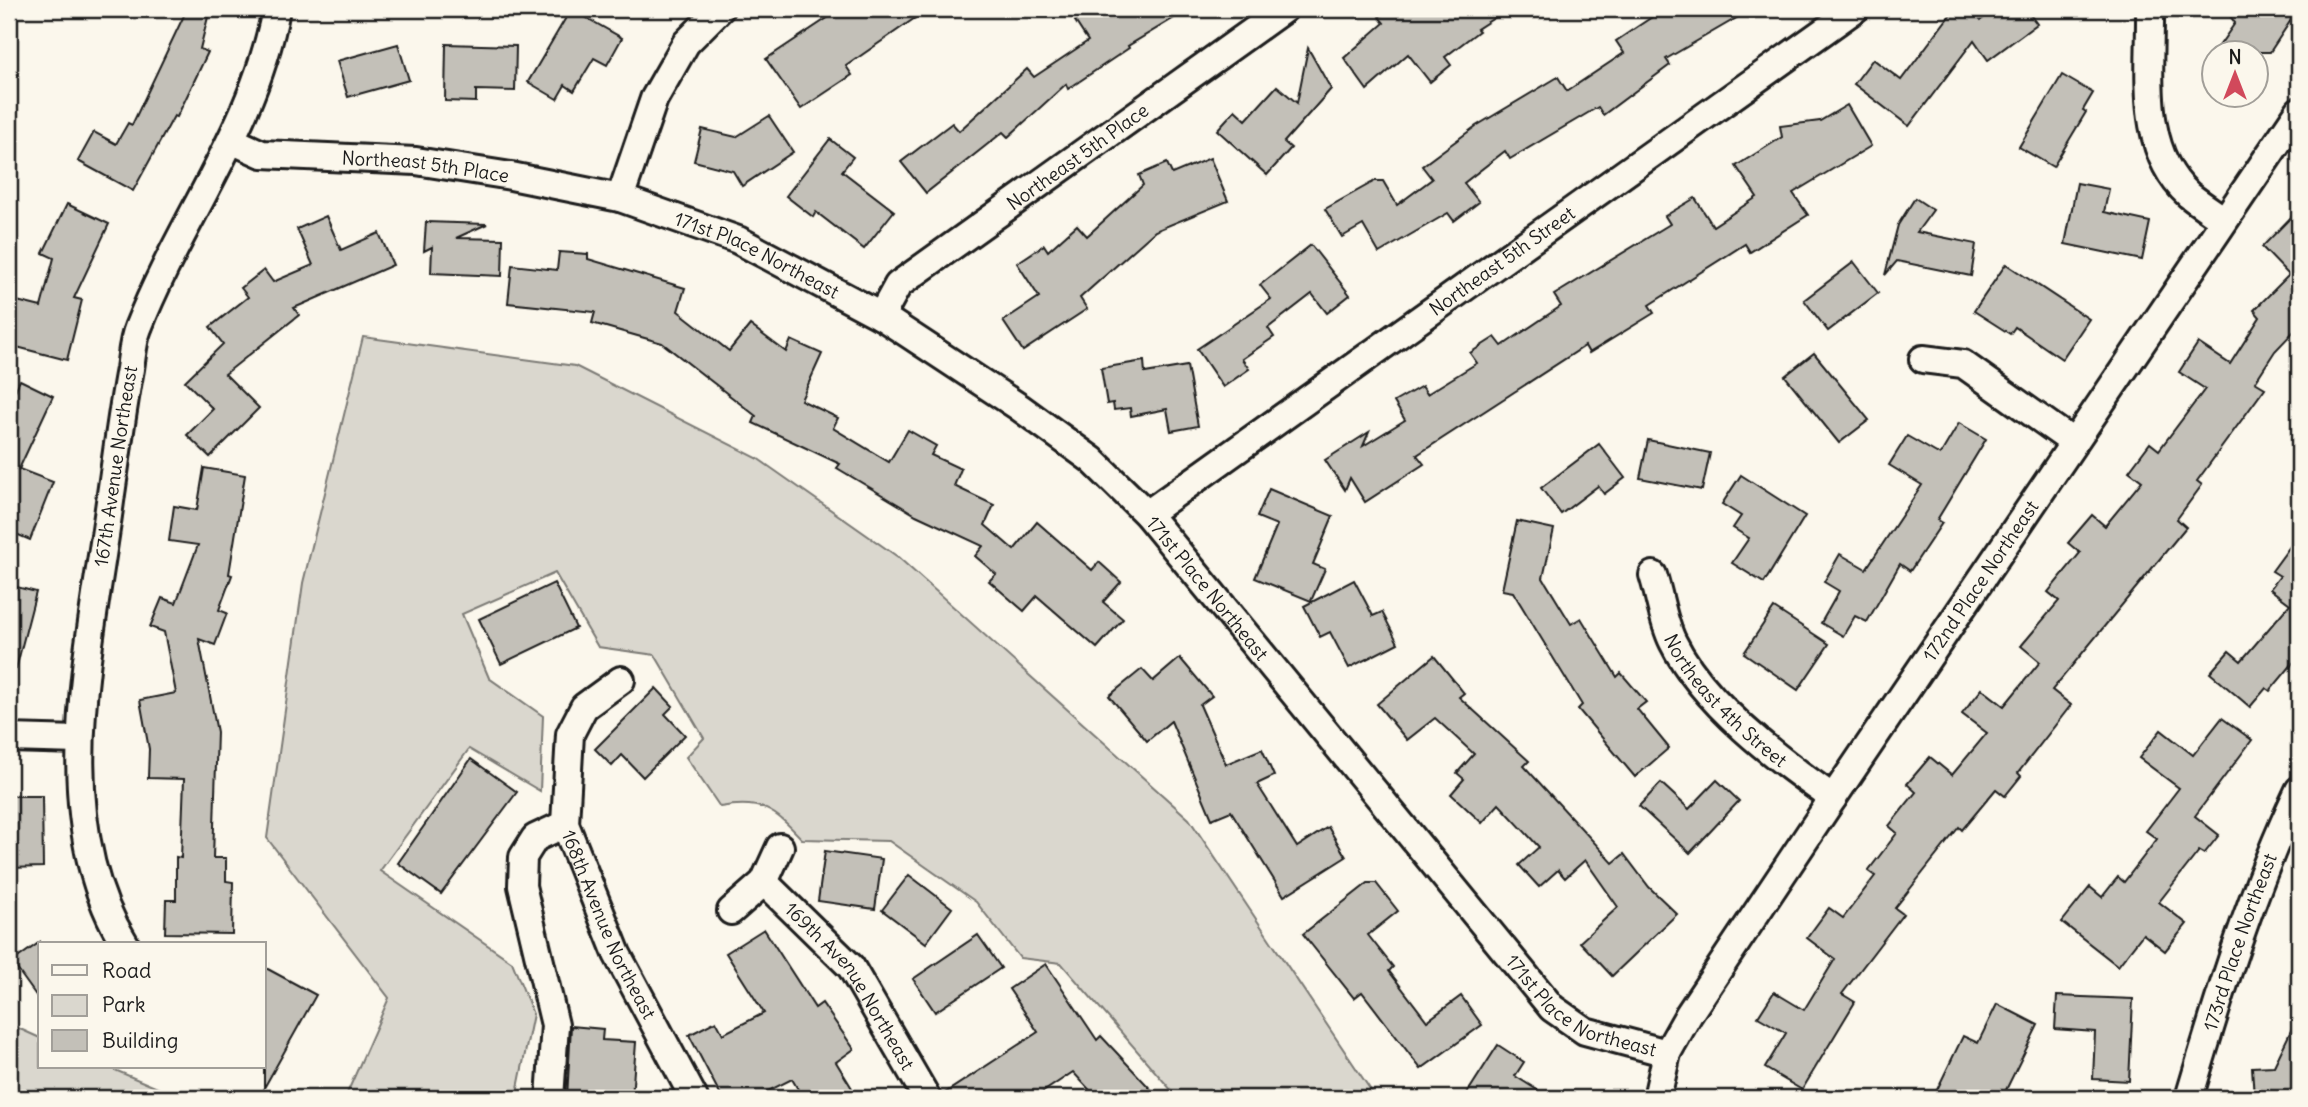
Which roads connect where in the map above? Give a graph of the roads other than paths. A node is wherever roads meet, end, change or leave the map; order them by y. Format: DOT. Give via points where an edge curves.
graph roads {
  1 [pos="276,9"];
  2 [pos="720,9"];
  3 [pos="1284,9"];
  4 [pos="1855,9"];
  5 [pos="2150,9"];
  6 [pos="2299,111"];
  7 [pos="231,140"];
  8 [pos="620,198"];
  9 [pos="2224,220"];
  10 [pos="881,316"];
  11 [pos="1923,359"];
  12 [pos="2073,442"];
  13 [pos="1147,514"];
  14 [pos="1653,575"];
  15 [pos="621,680"];
  16 [pos="9,738"];
  17 [pos="79,740"];
  18 [pos="2299,790"];
  19 [pos="1833,798"];
  20 [pos="565,824"];
  21 [pos="780,847"];
  22 [pos="764,882"];
  23 [pos="731,911"];
  24 [pos="124,942"];
  25 [pos="1667,1053"];
  26 [pos="550,1098"];
  27 [pos="694,1098"];
  28 [pos="927,1098"];
  29 [pos="1657,1098"];
  30 [pos="2189,1098"];
  1 -- 7 [label="street, 167th Avenue Northeast" via="271,35"];
  2 -- 8 [label="street" via="686,43 654,99"];
  3 -- 10 [label="street, Northeast 5th Place" via="898,285"];
  4 -- 13 [label="street, Northeast 5th Street"];
  5 -- 9 [label="street" via="2154,138 2166,167 2188,194"];
  6 -- 9 [label="street, 172nd Place Northeast"];
  7 -- 8 [label="street, Northeast 5th Place" via="262,154 416,161"];
  7 -- 17 [label="street, 167th Avenue Northeast" via="137,331 123,402"];
  8 -- 10 [label="street, 171st Place Northeast" via="738,240"];
  9 -- 12 [label="street, 172nd Place Northeast"];
  10 -- 13 [label="street, 171st Place Northeast" via="1092,460"];
  11 -- 12 [label="street" via="1963,364"];
  12 -- 19 [label="street, 172nd Place Northeast"];
  13 -- 25 [label="street, 171st Place Northeast" via="1552,1009 1585,1031"];
  14 -- 19 [label="street, Northeast 4th Street" via="1673,642 1696,675 1773,757"];
  15 -- 20 [label="street, 168th Avenue Northeast" via="584,707 569,734"];
  16 -- 17 [label="street"];
  17 -- 24 [label="street, 167th Avenue Northeast" via="84,832 100,888"];
  18 -- 30 [label="street, 173rd Place Northeast" via="2266,859"];
  19 -- 25 [label="street, 172nd Place Northeast"];
  20 -- 26 [label="street" via="535,838 523,857 522,886 555,1025"];
  20 -- 27 [label="street, 168th Avenue Northeast" via="617,954"];
  21 -- 22 [label="street"];
  22 -- 23 [label="street"];
  22 -- 28 [label="street, 169th Avenue Northeast" via="851,967"];
  25 -- 29 [label="street, 171st Place Northeast"];
}
